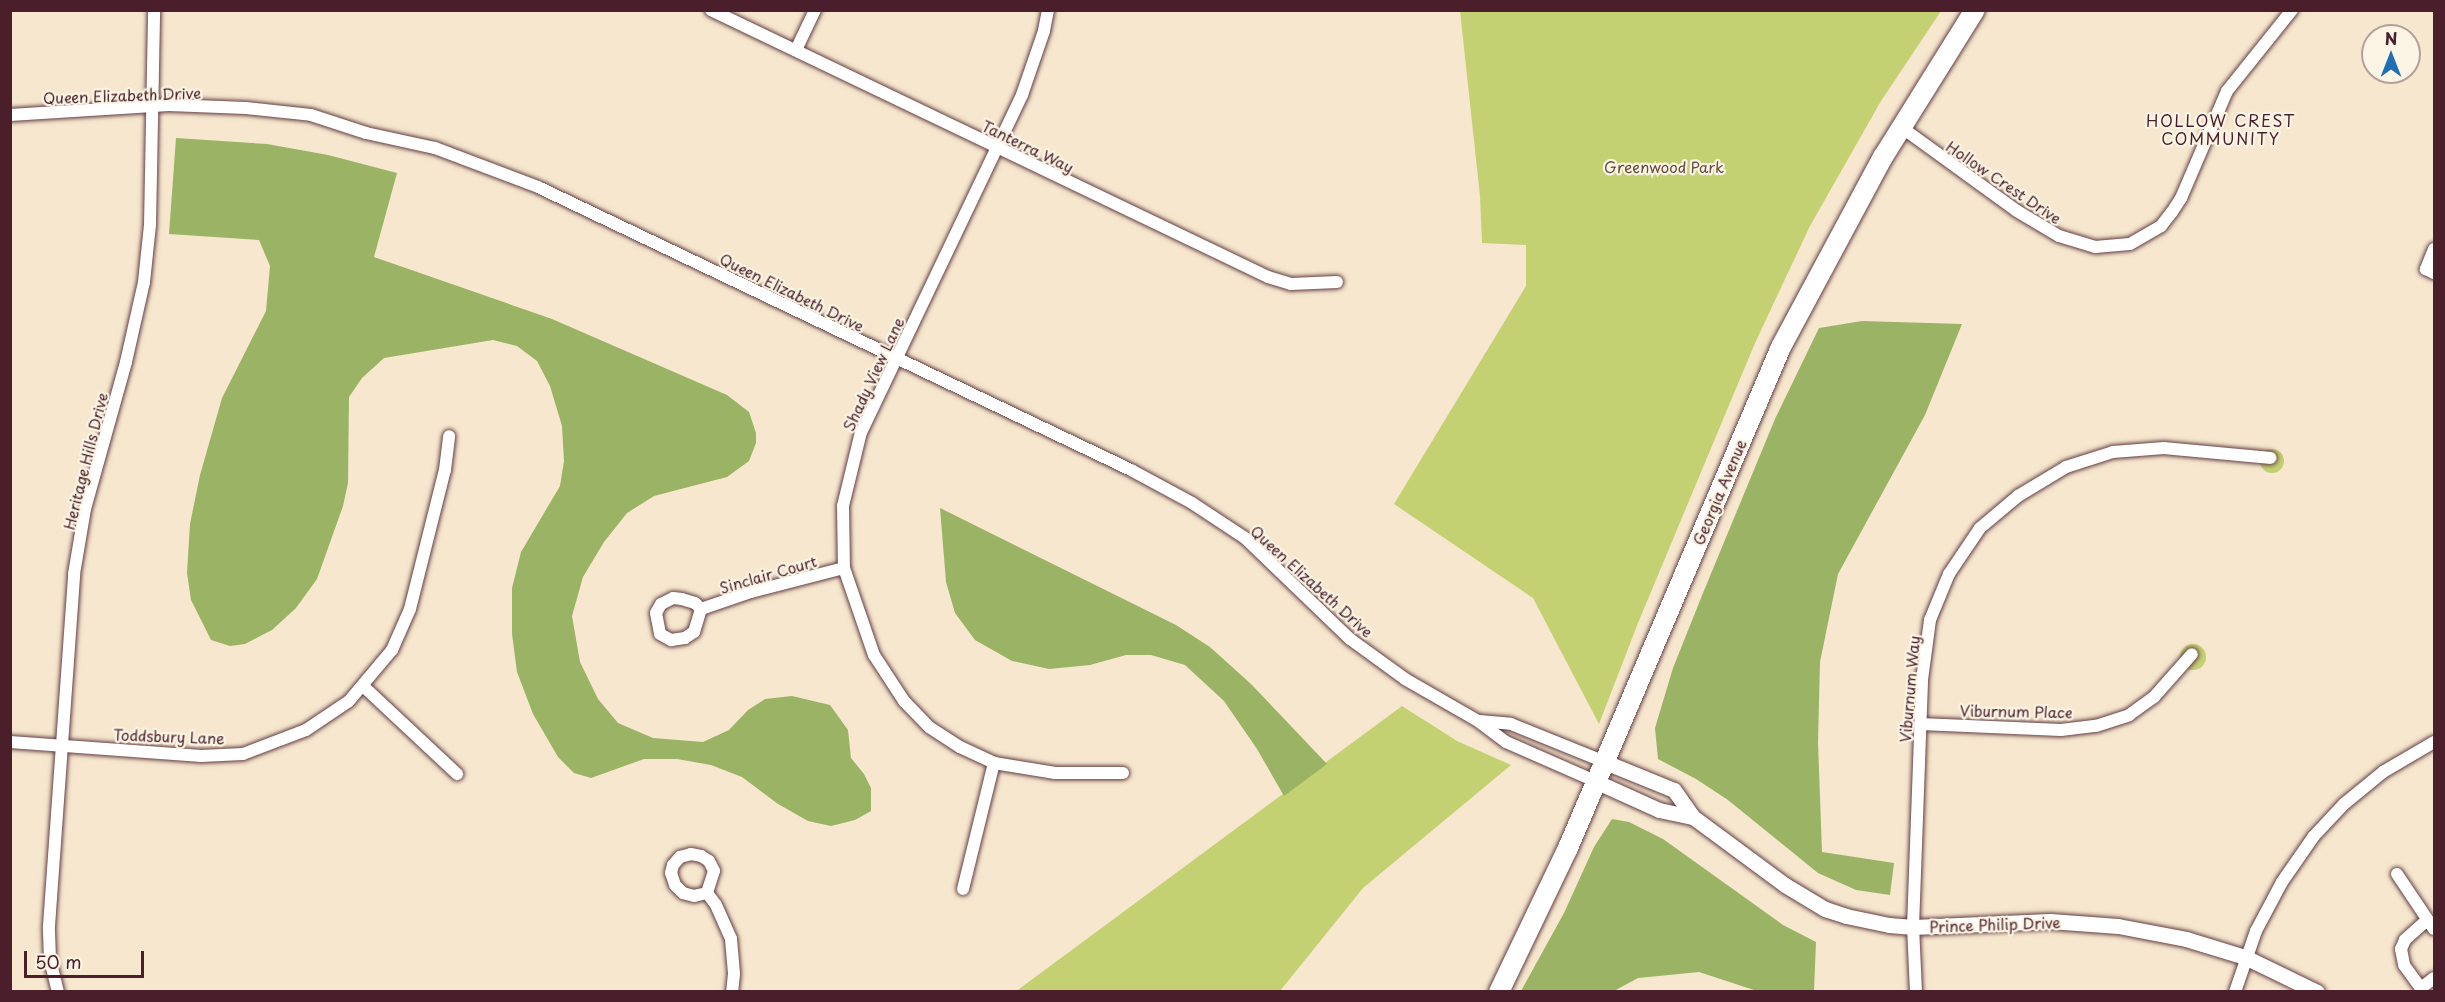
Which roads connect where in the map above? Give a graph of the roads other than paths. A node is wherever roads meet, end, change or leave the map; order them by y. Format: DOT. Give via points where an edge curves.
graph roads {
  1 [pos="154,10"];
  2 [pos="711,10"];
  3 [pos="815,10"];
  4 [pos="1048,10"];
  5 [pos="1975,10"];
  6 [pos="2292,10"];
  7 [pos="796,50"];
  8 [pos="153,106"];
  9 [pos="10,115"];
  10 [pos="1901,127"];
  11 [pos="996,148"];
  12 [pos="2434,249"];
  13 [pos="2434,273"];
  14 [pos="1337,282"];
  15 [pos="896,358"];
  16 [pos="449,436"];
  17 [pos="2271,458"];
  18 [pos="844,568"];
  19 [pos="701,609"];
  20 [pos="2192,654"];
  21 [pos="363,686"];
  22 [pos="1478,721"];
  23 [pos="1920,724"];
  24 [pos="10,742"];
  25 [pos="2434,742"];
  26 [pos="61,746"];
  27 [pos="1605,762"];
  28 [pos="994,763"];
  29 [pos="1123,773"];
  30 [pos="457,774"];
  31 [pos="1597,782"];
  32 [pos="1693,817"];
  33 [pos="2397,874"];
  34 [pos="963,890"];
  35 [pos="707,893"];
  36 [pos="2431,925"];
  37 [pos="1912,927"];
  38 [pos="2245,957"];
  39 [pos="2434,978"];
  40 [pos="58,992"];
  41 [pos="732,992"];
  42 [pos="1499,992"];
  43 [pos="1916,992"];
  44 [pos="2235,992"];
  45 [pos="2317,992"];
  1 -- 8 [label="street, Heritage Hills Drive"];
  2 -- 7 [label="street, Tanterra Way"];
  3 -- 7 [label="street"];
  4 -- 11 [label="street, Shady View Lane" via="1022,95"];
  5 -- 10 [label="main road, Georgia Avenue"];
  6 -- 10 [label="street, Hollow Crest Drive" via="2228,91 2172,212 2161,225 2130,244 2095,247 2058,236"];
  7 -- 11 [label="street, Tanterra Way"];
  8 -- 9 [label="street, Queen Elizabeth Drive"];
  8 -- 15 [label="street, Queen Elizabeth Drive" via="246,108 311,115 366,133 435,148 538,187"];
  8 -- 26 [label="street, Heritage Hills Drive" via="150,225 144,282 85,509 74,574"];
  10 -- 27 [label="main road, Georgia Avenue" via="1781,347"];
  11 -- 14 [label="street, Tanterra Way" via="1268,277 1291,284"];
  11 -- 15 [label="street, Shady View Lane"];
  12 -- 13 [label="street" via="2426,269"];
  15 -- 18 [label="street, Shady View Lane" via="861,432 848,476 843,506"];
  15 -- 22 [label="street, Queen Elizabeth Drive" via="1192,503 1245,538 1350,639 1405,679"];
  16 -- 21 [label="street, Toddsbury Lane" via="445,470 410,609 392,650"];
  17 -- 23 [label="street, Viburnum Way" via="2164,448 2113,452 2066,468 2018,496 1980,528 1949,574 1930,620"];
  18 -- 19 [label="street, Sinclair Court"];
  18 -- 28 [label="street, Shady View Lane" via="874,656 904,701 929,727"];
  20 -- 23 [label="street, Viburnum Place" via="2154,697 2129,715 2096,726 2061,730"];
  21 -- 26 [label="street, Toddsbury Lane" via="349,701 306,730 243,754 201,756"];
  21 -- 30 [label="street"];
  22 -- 27 [label="street, Queen Elizabeth Drive" via="1511,724"];
  22 -- 31 [label="street, Queen Elizabeth Drive" via="1506,742"];
  23 -- 37 [label="street, Viburnum Way"];
  24 -- 26 [label="street, Toddsbury Lane"];
  25 -- 38 [label="street" via="2383,772 2344,804 2314,836 2282,882"];
  26 -- 40 [label="street, Heritage Hills Drive" via="49,926 50,960"];
  27 -- 31 [label="main road, Georgia Avenue"];
  27 -- 32 [label="street, Prince Philip Drive" via="1674,790"];
  28 -- 29 [label="street, Shady View Lane" via="1055,773"];
  28 -- 34 [label="street"];
  31 -- 32 [label="street, Prince Philip Drive" via="1659,810"];
  31 -- 42 [label="main road, Georgia Avenue"];
  32 -- 37 [label="street, Prince Philip Drive" via="1785,885 1825,909 1866,922"];
  33 -- 36 [label="street"];
  35 -- 41 [label="street" via="731,939"];
  36 -- 39 [label="street" via="2405,940 2401,949 2404,965 2421,988"];
  37 -- 38 [label="street, Prince Philip Drive" via="2082,922 2152,931"];
  37 -- 43 [label="street, Viburnum Way"];
  38 -- 44 [label="street"];
  38 -- 45 [label="street, Prince Philip Drive"];
}
